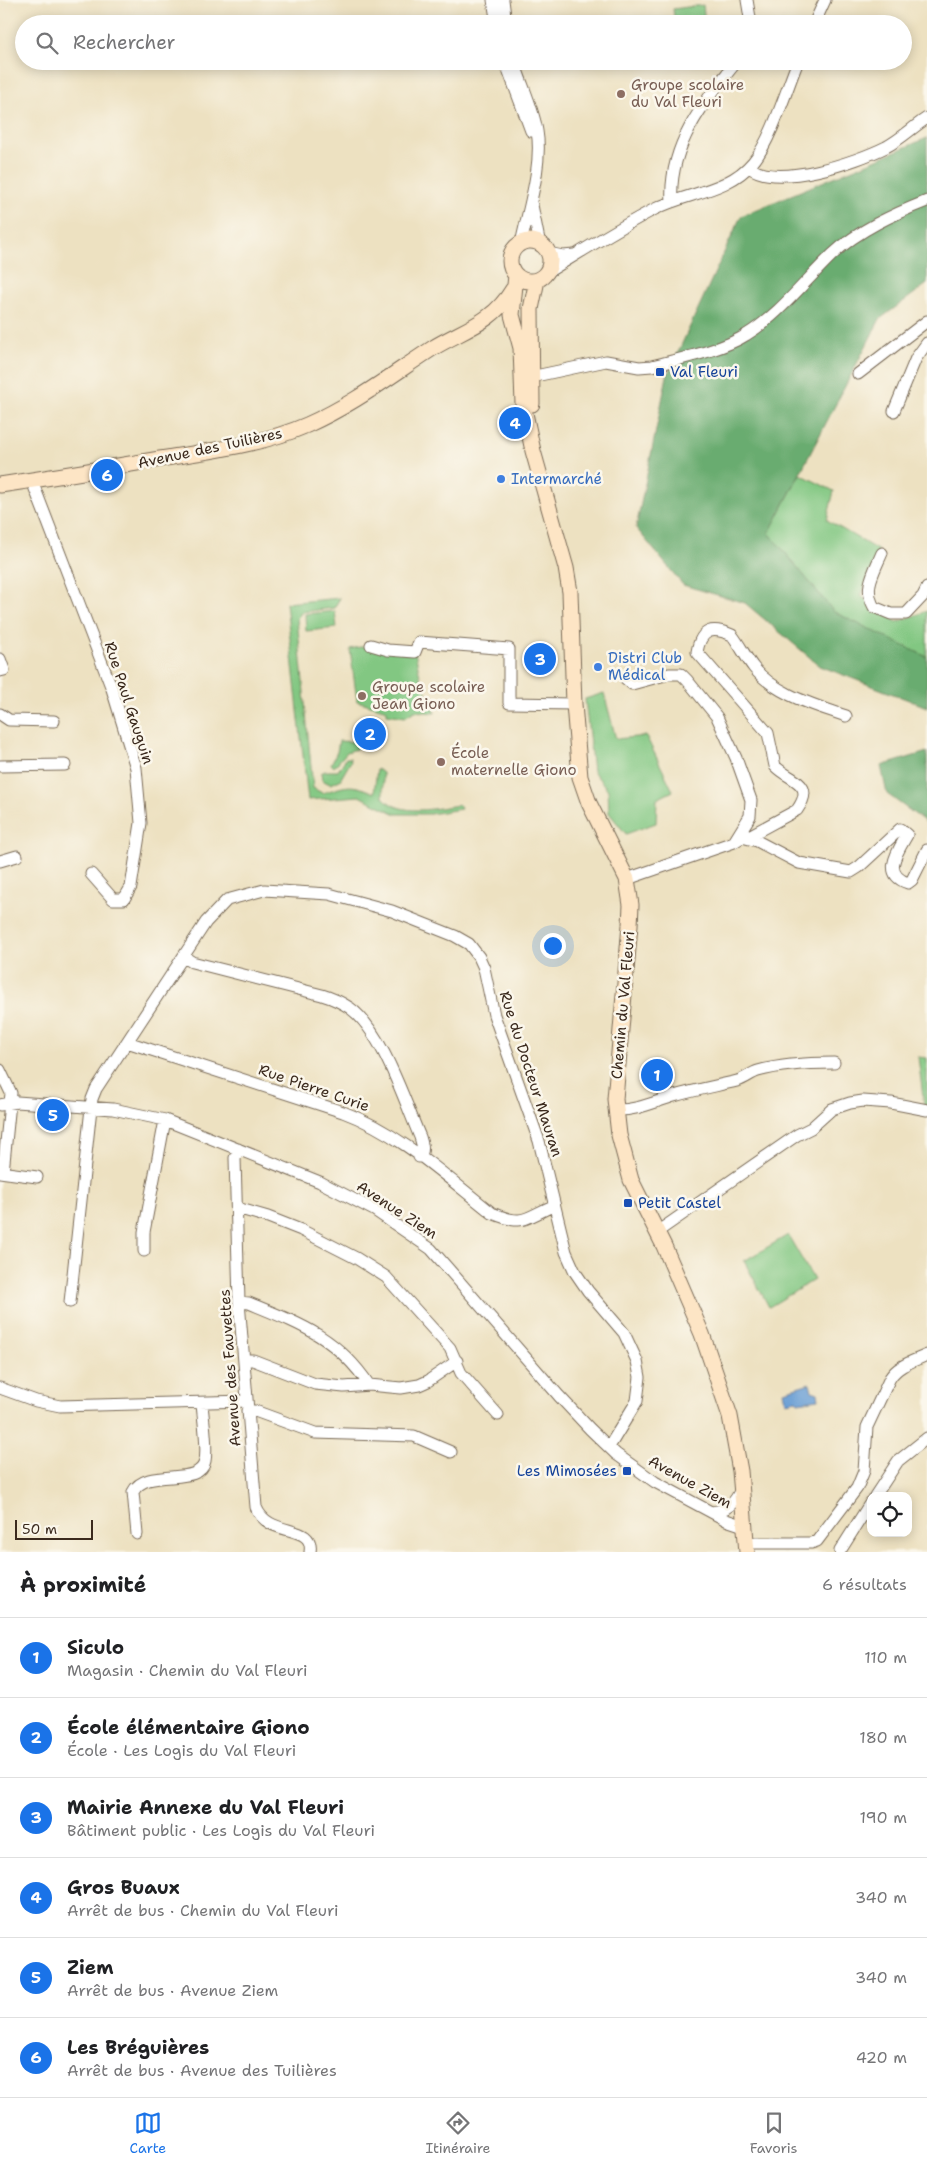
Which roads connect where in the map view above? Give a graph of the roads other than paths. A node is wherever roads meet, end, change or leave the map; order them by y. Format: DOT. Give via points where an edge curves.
graph roads {
  1 [pos="493,0"];
  2 [pos="503,0"];
  3 [pos="747,0"];
  4 [pos="825,0"];
  5 [pos="496,15"];
  6 [pos="505,15"];
  7 [pos="750,15"];
  8 [pos="818,15"];
  9 [pos="509,70"];
  10 [pos="517,70"];
  11 [pos="730,70"];
  12 [pos="794,70"];
  13 [pos="927,118"];
  14 [pos="537,144"];
  15 [pos="748,167"];
  16 [pos="927,200"];
  17 [pos="531,202"];
  18 [pos="672,202"];
  19 [pos="521,244"];
  20 [pos="544,249"];
  21 [pos="574,255"];
  22 [pos="542,276"];
  23 [pos="515,282"];
  24 [pos="531,309"];
  25 [pos="927,321"];
  26 [pos="482,323"];
  27 [pos="513,323"];
  28 [pos="927,342"];
  29 [pos="858,374"];
  30 [pos="526,378"];
  31 [pos="894,411"];
  32 [pos="32,481"];
  33 [pos="0,485"];
  34 [pos="882,552"];
  35 [pos="927,588"];
  36 [pos="371,645"];
  37 [pos="0,659"];
  38 [pos="0,671"];
  39 [pos="625,678"];
  40 [pos="574,704"];
  41 [pos="0,714"];
  42 [pos="846,716"];
  43 [pos="54,721"];
  44 [pos="65,765"];
  45 [pos="0,766"];
  46 [pos="747,837"];
  47 [pos="734,842"];
  48 [pos="927,850"];
  49 [pos="17,856"];
  50 [pos="0,861"];
  51 [pos="91,874"];
  52 [pos="627,879"];
  53 [pos="184,957"];
  54 [pos="127,1042"];
  55 [pos="834,1063"];
  56 [pos="0,1070"];
  57 [pos="6,1104"];
  58 [pos="91,1108"];
  59 [pos="615,1110"];
  60 [pos="927,1110"];
  61 [pos="165,1120"];
  62 [pos="238,1149"];
  63 [pos="419,1157"];
  64 [pos="2,1172"];
  65 [pos="37,1177"];
  66 [pos="553,1206"];
  67 [pos="236,1208"];
  68 [pos="657,1232"];
  69 [pos="144,1250"];
  70 [pos="70,1302"];
  71 [pos="239,1302"];
  72 [pos="927,1355"];
  73 [pos="244,1360"];
  74 [pos="457,1361"];
  75 [pos="369,1385"];
  76 [pos="0,1388"];
  77 [pos="202,1403"];
  78 [pos="247,1406"];
  79 [pos="498,1415"];
  80 [pos="927,1438"];
  81 [pos="609,1448"];
  82 [pos="451,1452"];
  83 [pos="741,1488"];
  84 [pos="878,1492"];
  85 [pos="867,1508"];
  86 [pos="711,1512"];
  87 [pos="744,1526"];
  88 [pos="137,1534"];
  89 [pos="747,1547"];
  90 [pos="840,1551"];
  91 [pos="310,1552"];
  1 -- 5 [label="street"];
  2 -- 6 [label="street"];
  3 -- 7 [label="street"];
  4 -- 8 [label="street"];
  9 -- 14 [label="street"];
  10 -- 14 [label="street" via="534,115"];
  11 -- 18 [label="street" via="690,123 671,184"];
  12 -- 15 [label="street" via="764,143"];
  13 -- 15 [label="street" via="886,147 819,171 762,175"];
  14 -- 17 [label="street"];
  15 -- 18 [label="street" via="726,184"];
  16 -- 30 [label="street" via="849,241 793,296 745,336 731,343 652,366 639,367 606,360"];
  17 -- 19 [label="street"];
  17 -- 20 [label="street"];
  18 -- 21 [label="street"];
  19 -- 20 [label="street" via="533,242"];
  19 -- 23 [label="street" via="511,257"];
  20 -- 21 [label="street" via="563,256"];
  20 -- 22 [label="street" via="550,263"];
  21 -- 22 [label="street"];
  22 -- 23 [label="street"];
  22 -- 24 [label="street, Chemin du Val Fleuri"];
  23 -- 26 [label="street, Avenue des Tuilières" via="505,302"];
  23 -- 27 [label="street, Chemin du Val Fleuri"];
  24 -- 27 [label="street"];
  24 -- 30 [label="street, Chemin du Val Fleuri"];
  25 -- 29 [label="street"];
  26 -- 27 [label="street, Avenue des Tuilières"];
  26 -- 32 [label="street, Avenue des Tuilières" via="433,348 364,396 287,432 195,454"];
  27 -- 30 [label="street, Chemin du Val Fleuri"];
  28 -- 31 [label="street" via="916,358"];
  30 -- 40 [label="street, Chemin du Val Fleuri" via="533,451 570,592"];
  32 -- 33 [label="street, Avenue des Tuilières"];
  32 -- 51 [label="street, Rue Paul Gauguin" via="112,689 136,768 141,823 131,886 124,899 113,900"];
  34 -- 35 [label="street" via="870,583 868,597 874,607 891,614 906,614"];
  36 -- 40 [label="street" via="415,652 419,642 509,650 509,703"];
  37 -- 38 [label="street" via="4,670"];
  39 -- 47 [label="street" via="632,684 668,674 681,674 717,717 751,800 750,816"];
  40 -- 52 [label="street, Chemin du Val Fleuri" via="583,787"];
  41 -- 43 [label="street" via="9,720"];
  42 -- 46 [label="street" via="799,700 765,680 732,635 714,630 706,632 697,652 768,733 775,766 795,778 804,793 797,810"];
  44 -- 45 [label="street"];
  46 -- 47 [label="street"];
  46 -- 48 [label="street" via="800,863 851,872 900,829 907,834 894,858 894,871 908,883 915,876"];
  47 -- 52 [label="street"];
  49 -- 50 [label="street"];
  52 -- 59 [label="street, Chemin du Val Fleuri" via="630,925"];
  53 -- 54 [label="street, Rue du Docteur Mauran"];
  53 -- 63 [label="street" via="192,962 322,995 351,1009 380,1045 420,1137 423,1146"];
  53 -- 66 [label="street, Rue du Docteur Mauran" via="206,922 227,900 264,890 329,894 392,911 469,944 484,968 494,1014 539,1141"];
  54 -- 58 [label="street, Rue du Docteur Mauran" via="96,1089"];
  54 -- 63 [label="street, Rue Pierre Curie" via="360,1119 398,1139"];
  55 -- 59 [label="street" via="769,1068 740,1080 647,1106 628,1111"];
  56 -- 57 [label="street" via="11,1093"];
  57 -- 58 [label="street, Avenue Ziem"];
  57 -- 64 [label="street"];
  58 -- 61 [label="street, Avenue Ziem" via="129,1111"];
  58 -- 70 [label="street, Rue du Docteur Mauran"];
  59 -- 68 [label="street, Chemin du Val Fleuri" via="627,1168"];
  60 -- 68 [label="street" via="863,1101 832,1109 811,1128 796,1135"];
  61 -- 62 [label="street, Avenue Ziem"];
  61 -- 69 [label="street" via="144,1232"];
  62 -- 67 [label="street, Avenue des Fauvettes" via="235,1158"];
  62 -- 81 [label="street, Avenue Ziem" via="338,1191 423,1242 565,1403"];
  63 -- 66 [label="street, Rue Pierre Curie" via="492,1213 504,1218 525,1221"];
  64 -- 65 [label="street"];
  66 -- 81 [label="street, Rue du Docteur Mauran" via="575,1272 624,1333 637,1361 640,1377 637,1401"];
  67 -- 71 [label="street, Avenue des Fauvettes"];
  67 -- 74 [label="street" via="301,1230 380,1273 450,1348"];
  68 -- 83 [label="street, Chemin du Val Fleuri" via="717,1375 730,1416"];
  71 -- 73 [label="street, Avenue des Fauvettes"];
  71 -- 75 [label="street" via="249,1302 328,1340"];
  72 -- 89 [label="street" via="894,1371 867,1427 864,1471 857,1488 817,1541"];
  73 -- 75 [label="street" via="253,1360 315,1384"];
  73 -- 78 [label="street, Avenue des Fauvettes"];
  74 -- 75 [label="street" via="419,1385 401,1388"];
  74 -- 79 [label="street" via="461,1372"];
  76 -- 77 [label="street" via="60,1406"];
  77 -- 78 [label="street"];
  77 -- 88 [label="street" via="205,1462 198,1472 145,1480 136,1486 133,1492"];
  78 -- 82 [label="street" via="315,1433 414,1436"];
  78 -- 91 [label="street, Avenue des Fauvettes" via="258,1511 272,1526 307,1537"];
  80 -- 84 [label="street" via="898,1461"];
  81 -- 86 [label="street, Avenue Ziem" via="641,1474"];
  83 -- 86 [label="street" via="734,1502 720,1511"];
  83 -- 87 [label="street, Chemin du Val Fleuri"];
  85 -- 90 [label="street"];
  86 -- 87 [label="street, Avenue Ziem"];
  87 -- 89 [label="street, Chemin du Val Fleuri"];
}
